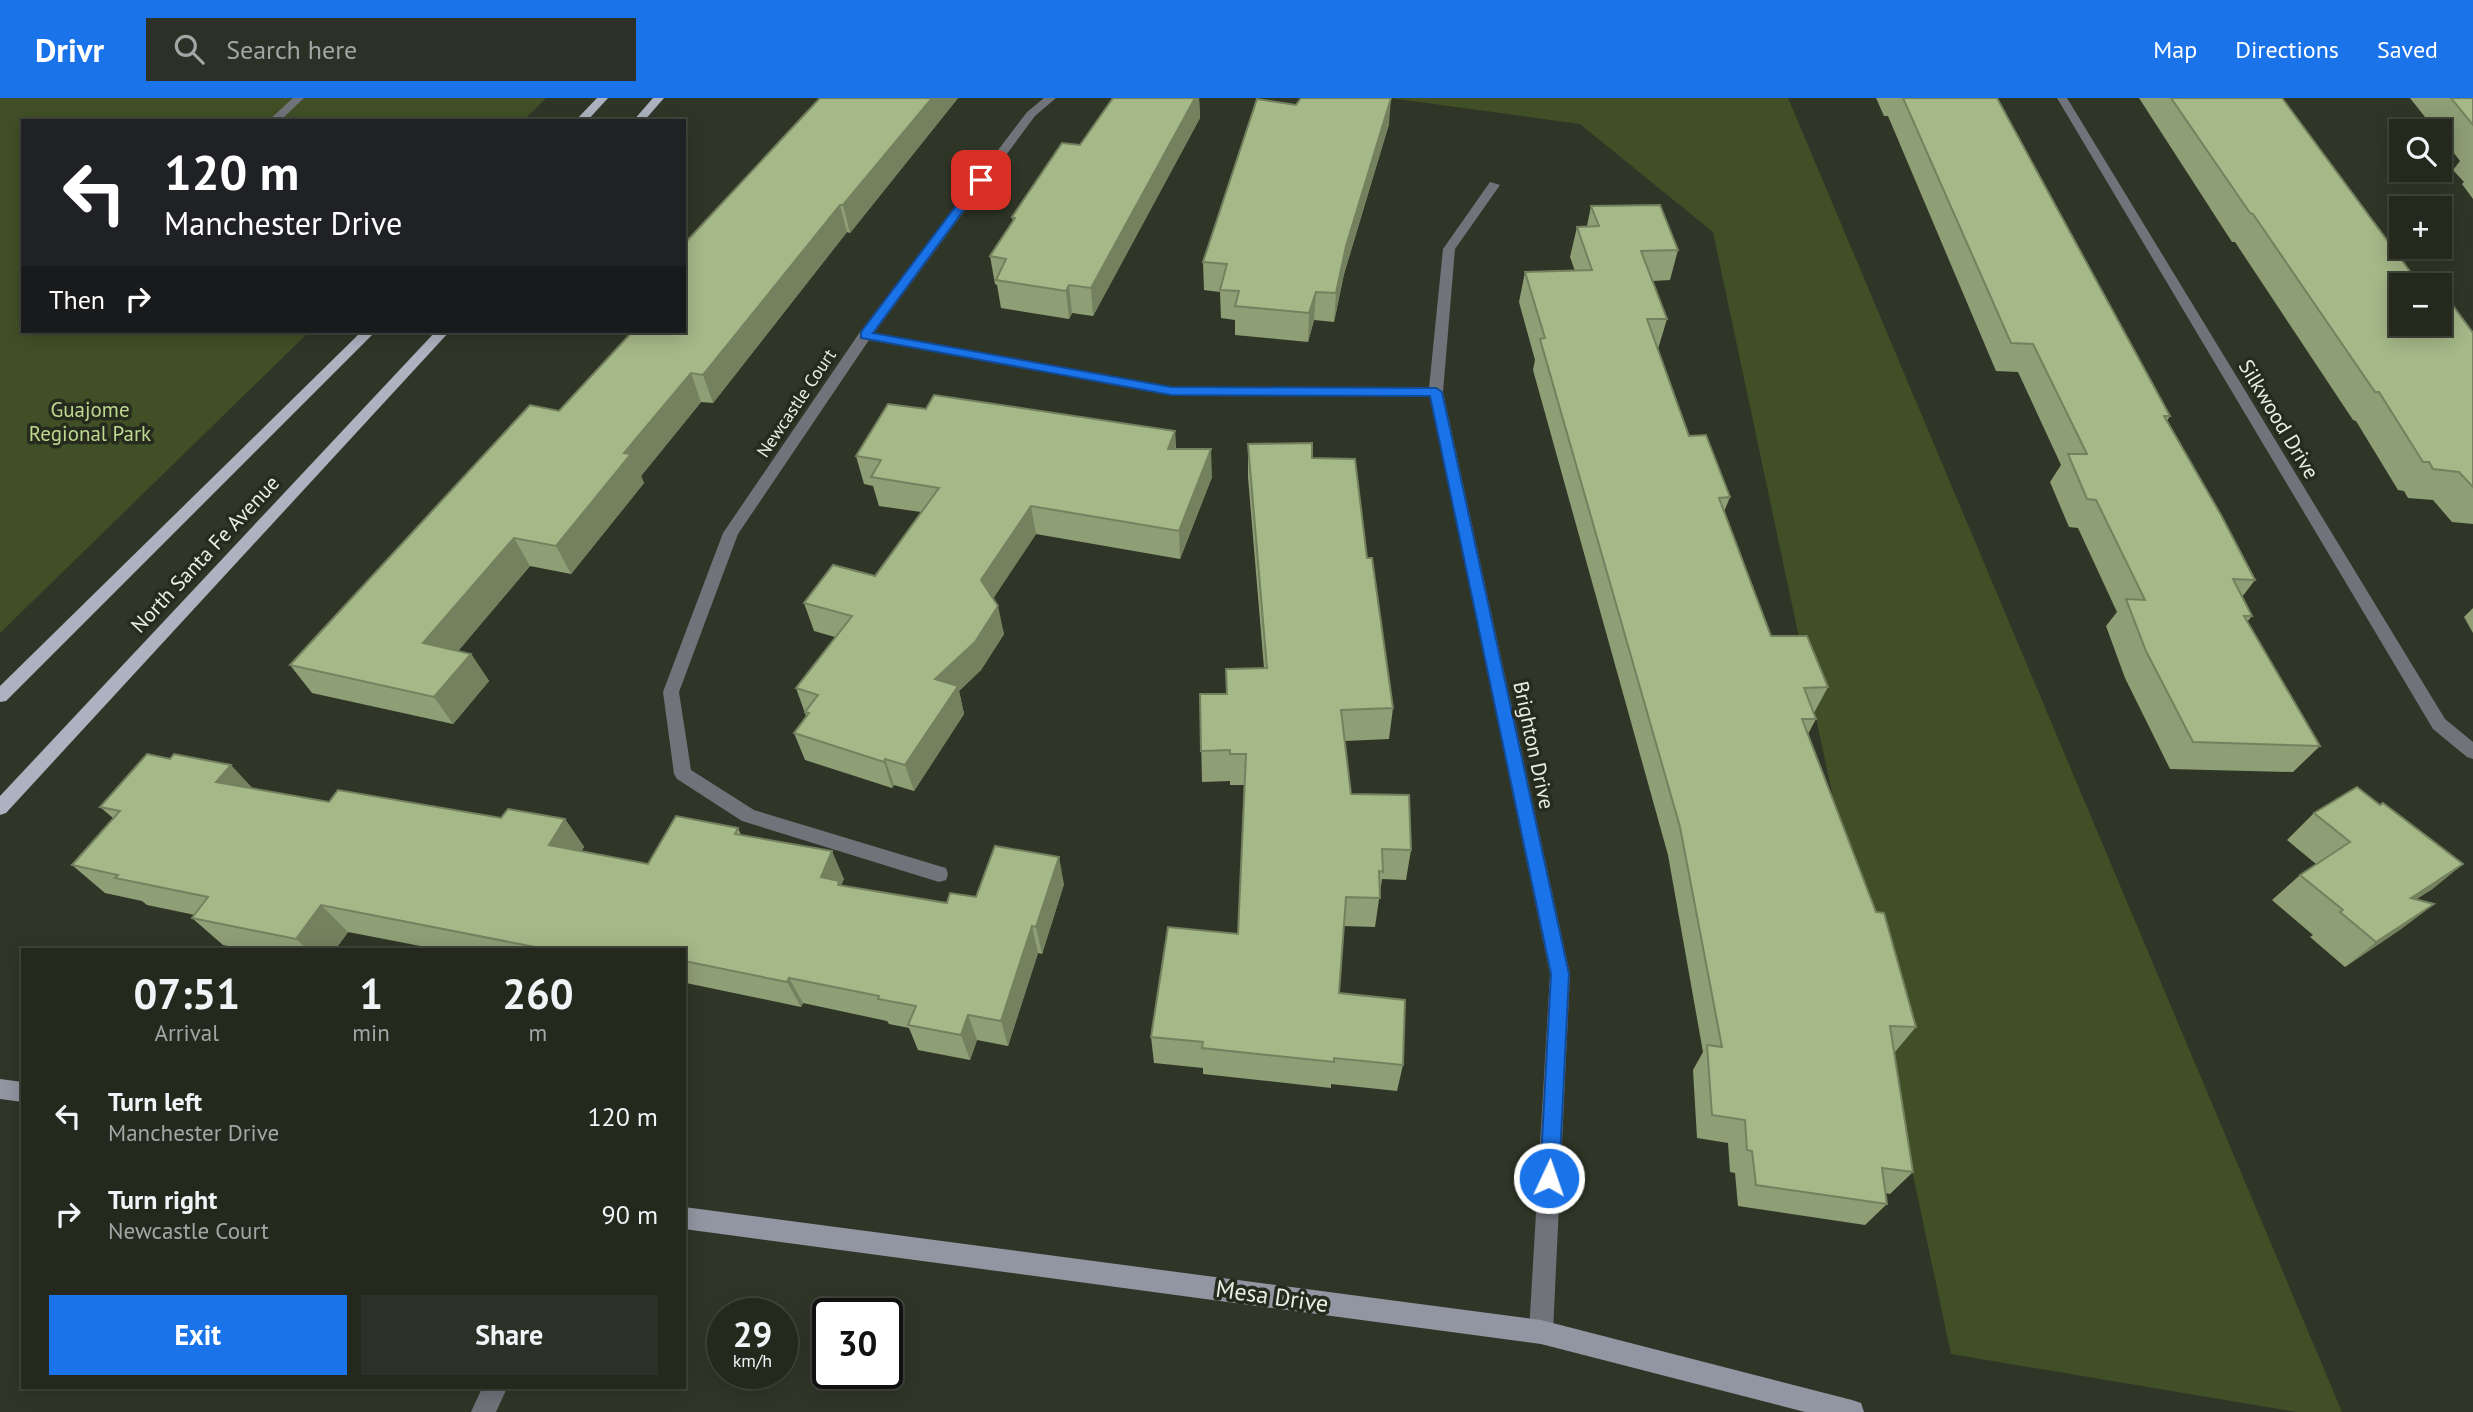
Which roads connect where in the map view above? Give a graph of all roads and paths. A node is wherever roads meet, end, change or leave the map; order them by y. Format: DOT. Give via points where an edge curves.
graph roads {
  1 [pos="299,98"];
  2 [pos="603,98"];
  3 [pos="659,98"];
  4 [pos="1051,98"];
  5 [pos="2062,98"];
  6 [pos="275,119"];
  7 [pos="582,119"];
  8 [pos="640,119"];
  9 [pos="1494,185"];
  10 [pos="367,333"];
  11 [pos="441,333"];
  12 [pos="865,335"];
  13 [pos="1436,392"];
  14 [pos="0,696"];
  15 [pos="2473,752"];
  16 [pos="0,808"];
  17 [pos="939,874"];
  18 [pos="0,1089"];
  19 [pos="21,1092"];
  20 [pos="686,1218"];
  21 [pos="1541,1332"];
  22 [pos="494,1389"];
  23 [pos="483,1412"];
  24 [pos="1852,1412"];
  1 -- 6 [label="street"];
  2 -- 7 [label="main road"];
  3 -- 8 [label="main road"];
  4 -- 12 [label="street, Newcastle Court" via="1031,114"];
  5 -- 15 [label="street, Silkwood Drive" via="2439,724"];
  9 -- 13 [label="street, Brighton Drive" via="1449,249"];
  10 -- 14 [label="main road, North Santa Fe Avenue"];
  11 -- 16 [label="main road, North Santa Fe Avenue"];
  12 -- 13 [label="street" via="1171,391"];
  12 -- 17 [label="street, Newcastle Court" via="731,533 671,692 683,774 747,816"];
  13 -- 21 [label="street, Brighton Drive" via="1560,974"];
  18 -- 19 [label="main road"];
  20 -- 21 [label="main road, Mesa Drive"];
  21 -- 24 [label="main road, Mesa Drive"];
  22 -- 23 [label="street"];
}
